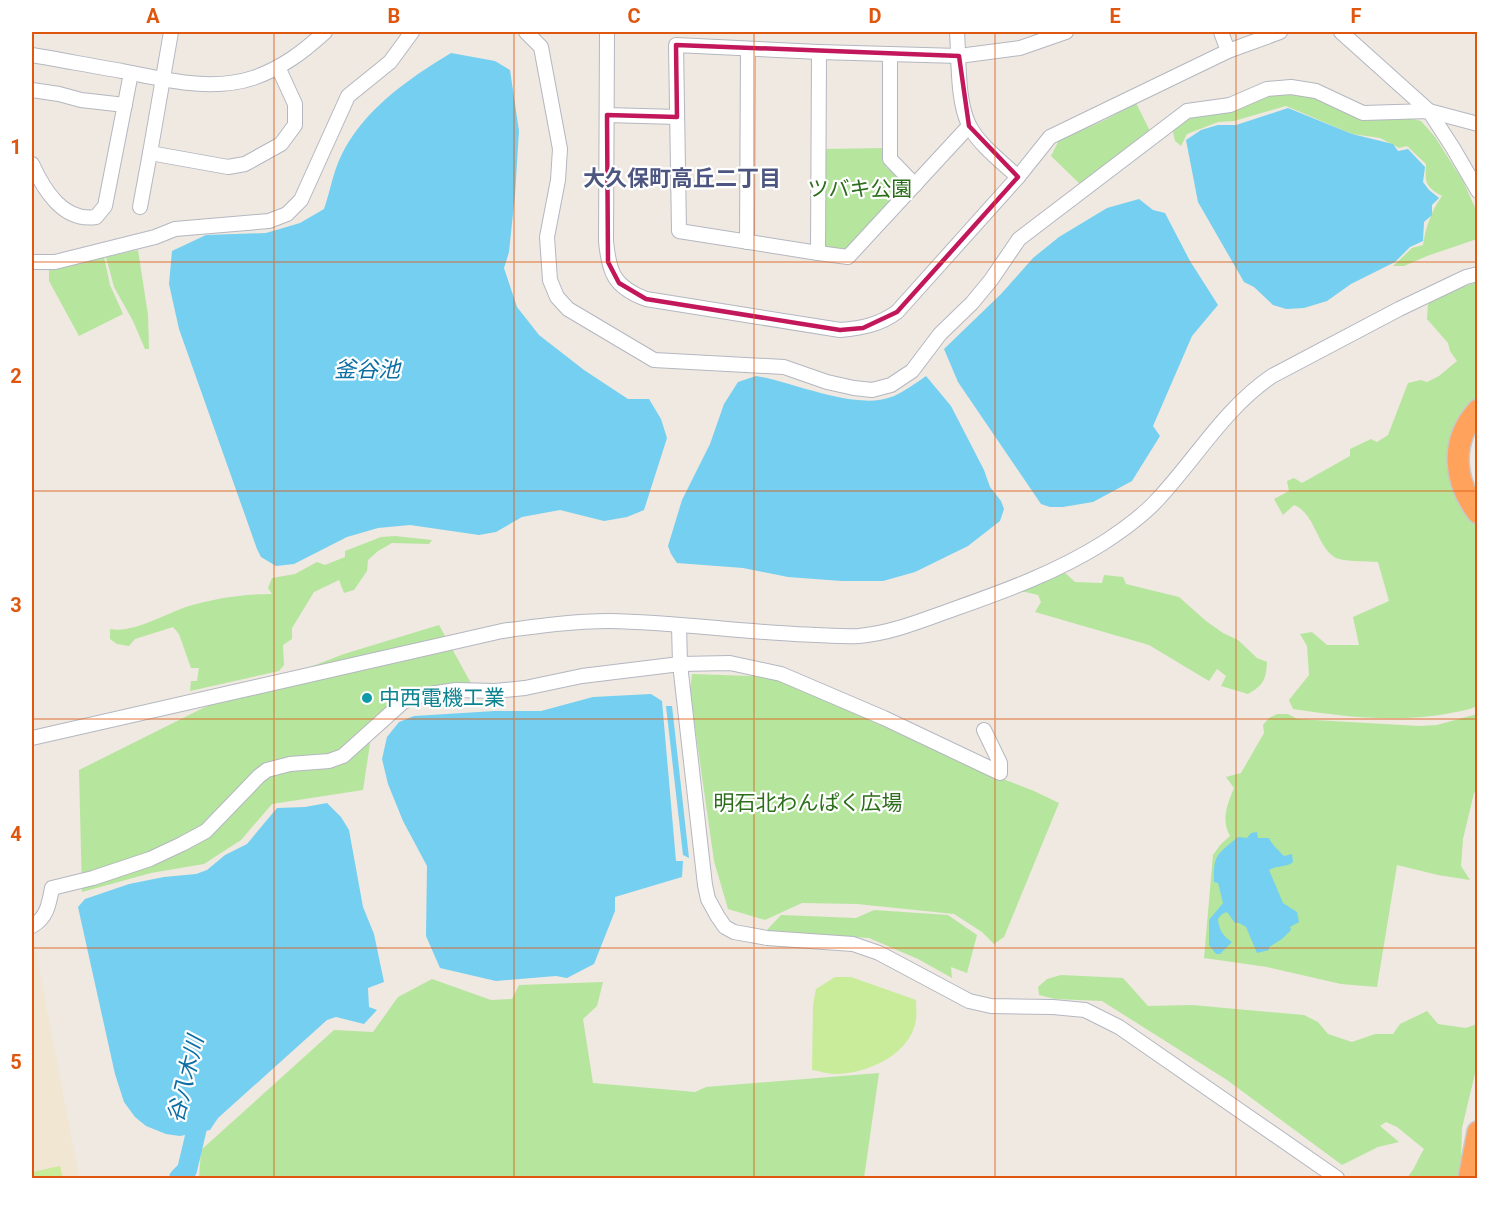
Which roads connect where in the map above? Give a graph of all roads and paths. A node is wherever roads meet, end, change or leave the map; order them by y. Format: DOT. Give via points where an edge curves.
graph roads {
  1 [pos="171,32"];
  2 [pos="325,32"];
  3 [pos="412,32"];
  4 [pos="526,32"];
  5 [pos="607,32"];
  6 [pos="957,32"];
  7 [pos="1066,32"];
  8 [pos="1221,32"];
  9 [pos="1280,32"];
  10 [pos="1341,32"];
  11 [pos="748,49"];
  12 [pos="1228,51"];
  13 [pos="819,52"];
  14 [pos="890,54"];
  15 [pos="32,55"];
  16 [pos="959,56"];
  17 [pos="278,67"];
  18 [pos="131,73"];
  19 [pos="162,79"];
  20 [pos="32,90"];
  21 [pos="125,105"];
  22 [pos="1429,111"];
  23 [pos="607,115"];
  24 [pos="677,117"];
  25 [pos="1478,124"];
  26 [pos="969,126"];
  27 [pos="150,153"];
  28 [pos="32,164"];
  29 [pos="1018,177"];
  30 [pos="915,185"];
  31 [pos="1478,191"];
  32 [pos="140,207"];
  33 [pos="747,242"];
  34 [pos="818,253"];
  35 [pos="32,262"];
  36 [pos="1478,274"];
  37 [pos="1478,410"];
  38 [pos="1478,424"];
  39 [pos="1478,491"];
  40 [pos="1478,513"];
  41 [pos="679,626"];
  42 [pos="680,664"];
  43 [pos="984,730"];
  44 [pos="32,738"];
  45 [pos="32,926"];
  46 [pos="1478,1132"];
  47 [pos="1337,1179"];
  48 [pos="1469,1179"];
  1 -- 19 [label="street"];
  2 -- 17 [label="street" via="302,53"];
  3 -- 35 [label="street" via="390,62 348,96 301,200 287,214 269,221 175,229 55,262"];
  4 -- 22 [label="street" via="541,47 560,148 547,237 550,280 557,297 568,309 654,360 784,367 827,382 872,390 891,385 912,371 940,334 991,280 1019,239 1186,111 1230,105 1268,89 1291,87 1316,91 1364,113"];
  5 -- 23 [label="street"];
  6 -- 16 [label="street"];
  7 -- 16 [label="street" via="1020,48"];
  8 -- 12 [label="street"];
  9 -- 12 [label="street"];
  10 -- 22 [label="street"];
  11 -- 13 [label="street"];
  11 -- 24 [label="street" via="676,45"];
  11 -- 33 [label="street"];
  12 -- 29 [label="street" via="1050,137"];
  13 -- 14 [label="street"];
  13 -- 34 [label="street"];
  14 -- 16 [label="street"];
  14 -- 30 [label="street" via="890,159"];
  15 -- 18 [label="street"];
  16 -- 26 [label="street" via="962,103"];
  17 -- 19 [label="street" via="229,83"];
  17 -- 27 [label="street" via="295,104 295,125 281,144 245,164 228,167"];
  18 -- 19 [label="street"];
  18 -- 21 [label="street"];
  19 -- 27 [label="street"];
  20 -- 21 [label="street"];
  21 -- 28 [label="street" via="105,206 96,217 86,219 71,214 54,201"];
  22 -- 25 [label="street"];
  22 -- 31 [label="street"];
  23 -- 24 [label="street"];
  23 -- 29 [label="street" via="608,262 619,284 646,299 840,330 883,322 897,312"];
  24 -- 33 [label="street" via="679,231"];
  26 -- 29 [label="street"];
  26 -- 30 [label="street"];
  27 -- 32 [label="street"];
  30 -- 34 [label="street" via="848,257"];
  33 -- 34 [label="street"];
  36 -- 41 [label="street" via="1389,314 1254,388 1141,517 1069,564 889,631 859,636"];
  37 -- 40 [label="highway" via="1461,435 1457,452 1459,477"];
  38 -- 39 [label="highway" via="1468,443 1467,458 1468,473"];
  41 -- 42 [label="street"];
  41 -- 44 [label="street" via="611,621 502,631"];
  42 -- 43 [label="street" via="730,663 782,674 1000,773 1000,763"];
  42 -- 45 [label="street" via="582,676 525,688 456,690 417,696 403,702 343,756 267,770 206,831 182,844 131,866 52,888 45,915"];
  42 -- 47 [label="street" via="705,885 708,899 725,927 767,938 853,944 879,953 969,1001 991,1006 1085,1010 1119,1027"];
  46 -- 48 [label="highway"];
}
